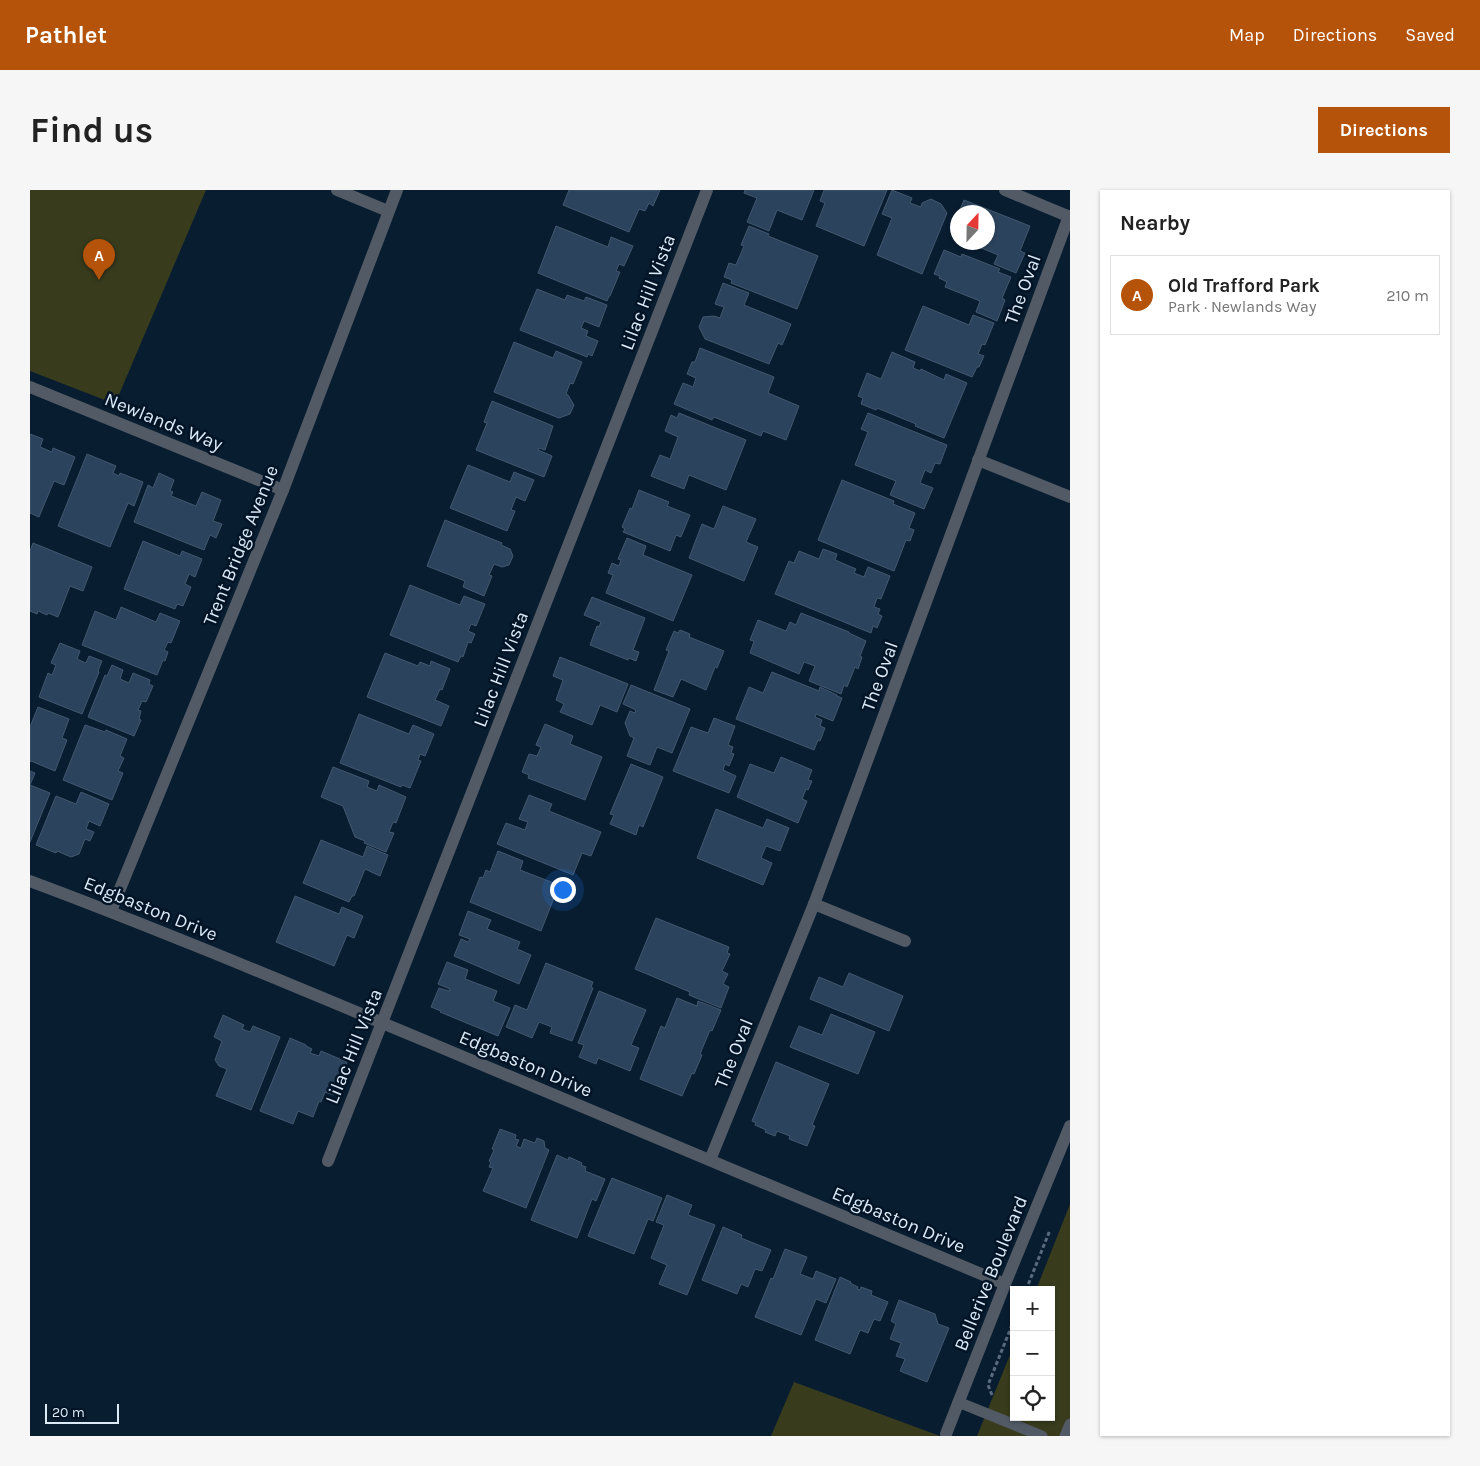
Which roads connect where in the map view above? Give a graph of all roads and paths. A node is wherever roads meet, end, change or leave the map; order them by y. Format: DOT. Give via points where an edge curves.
graph roads {
  1 [pos="337,190"];
  2 [pos="397,190"];
  3 [pos="707,190"];
  4 [pos="1005,190"];
  5 [pos="388,211"];
  6 [pos="1069,216"];
  7 [pos="30,387"];
  8 [pos="978,460"];
  9 [pos="283,490"];
  10 [pos="1070,497"];
  11 [pos="30,881"];
  12 [pos="814,904"];
  13 [pos="111,911"];
  14 [pos="905,941"];
  15 [pos="382,1023"];
  16 [pos="1070,1126"];
  17 [pos="710,1160"];
  18 [pos="328,1161"];
  19 [pos="1052,1226"];
  20 [pos="1005,1284"];
  21 [pos="1028,1286"];
  22 [pos="1010,1330"];
  23 [pos="958,1402"];
  24 [pos="988,1414"];
  25 [pos="1070,1424"];
  26 [pos="1020,1432"];
  27 [pos="946,1434"];
  28 [pos="1042,1436"];
  29 [pos="1065,1436"];
  1 -- 5 [label="street"];
  2 -- 5 [label="street, Trent Bridge Avenue"];
  3 -- 15 [label="street, Lilac Hill Vista"];
  4 -- 6 [label="street"];
  5 -- 9 [label="street, Trent Bridge Avenue"];
  6 -- 8 [label="street, The Oval"];
  7 -- 9 [label="street, Newlands Way"];
  8 -- 10 [label="street"];
  8 -- 12 [label="street, The Oval"];
  9 -- 13 [label="street, Trent Bridge Avenue"];
  11 -- 13 [label="street, Edgbaston Drive"];
  12 -- 14 [label="street"];
  12 -- 17 [label="street, The Oval"];
  13 -- 15 [label="street, Edgbaston Drive"];
  15 -- 17 [label="street, Edgbaston Drive"];
  15 -- 18 [label="street, Lilac Hill Vista"];
  16 -- 20 [label="street, Bellerive Boulevard"];
  17 -- 20 [label="street, Edgbaston Drive"];
  19 -- 21 [label="path"];
  20 -- 23 [label="street, Bellerive Boulevard"];
  22 -- 24 [label="path" via="988,1385 993,1398"];
  23 -- 24 [label="lane"];
  23 -- 27 [label="street, Bellerive Boulevard"];
  24 -- 26 [label="lane"];
  25 -- 29 [label="lane"];
  26 -- 28 [label="lane"];
}
